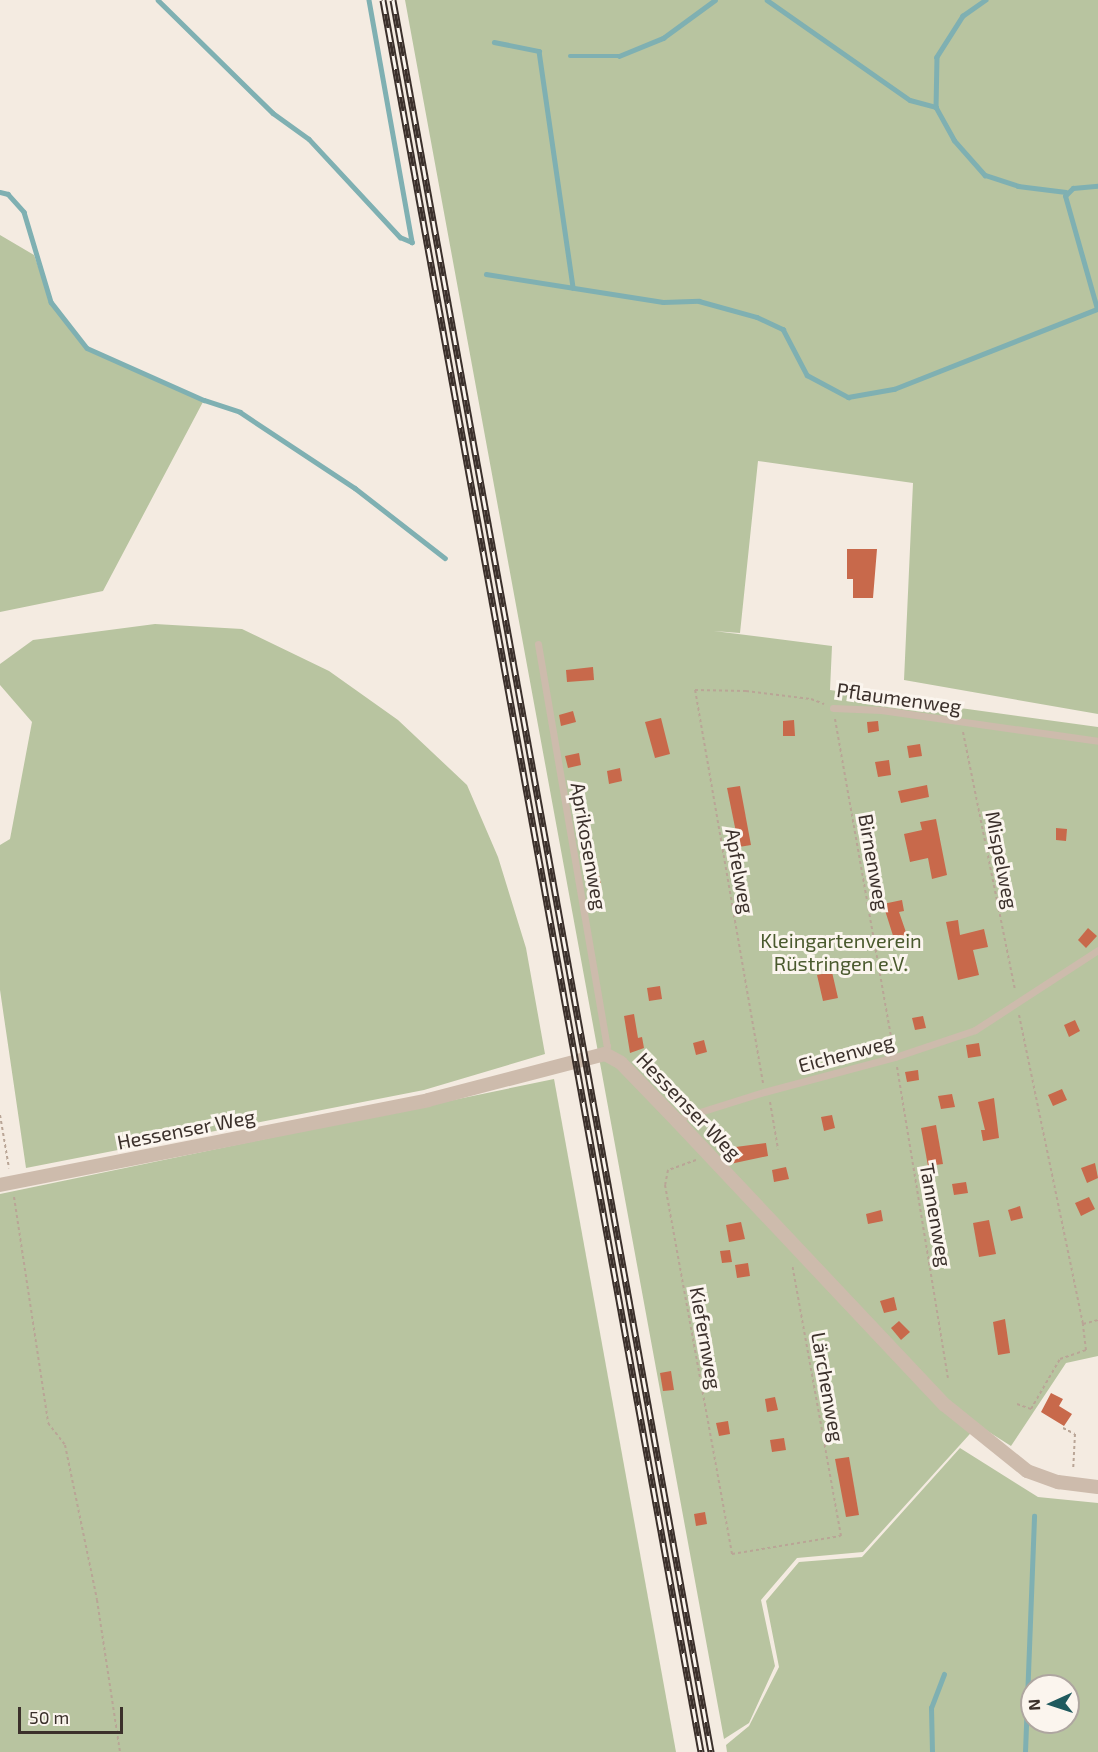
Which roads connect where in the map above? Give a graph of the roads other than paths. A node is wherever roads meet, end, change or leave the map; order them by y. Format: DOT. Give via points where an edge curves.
graph roads {
  1 [pos="538,644"];
  2 [pos="833,708"];
  3 [pos="1098,741"];
  4 [pos="1098,950"];
  5 [pos="605,1054"];
  6 [pos="678,1122"];
  7 [pos="6,1184"];
  8 [pos="1098,1487"];
  1 -- 5 [label="lane, Aprikosenweg" via="607,1046"];
  2 -- 3 [label="lane, Pflaumenweg" via="881,710"];
  4 -- 6 [label="lane, Eichenweg" via="975,1030 895,1057 766,1091"];
  5 -- 6 [label="street, Hessenser Weg" via="621,1063"];
  5 -- 7 [label="street, Hessenser Weg" via="428,1100"];
  6 -- 8 [label="street, Hessenser Weg" via="945,1404 1028,1471 1071,1484"];
}
